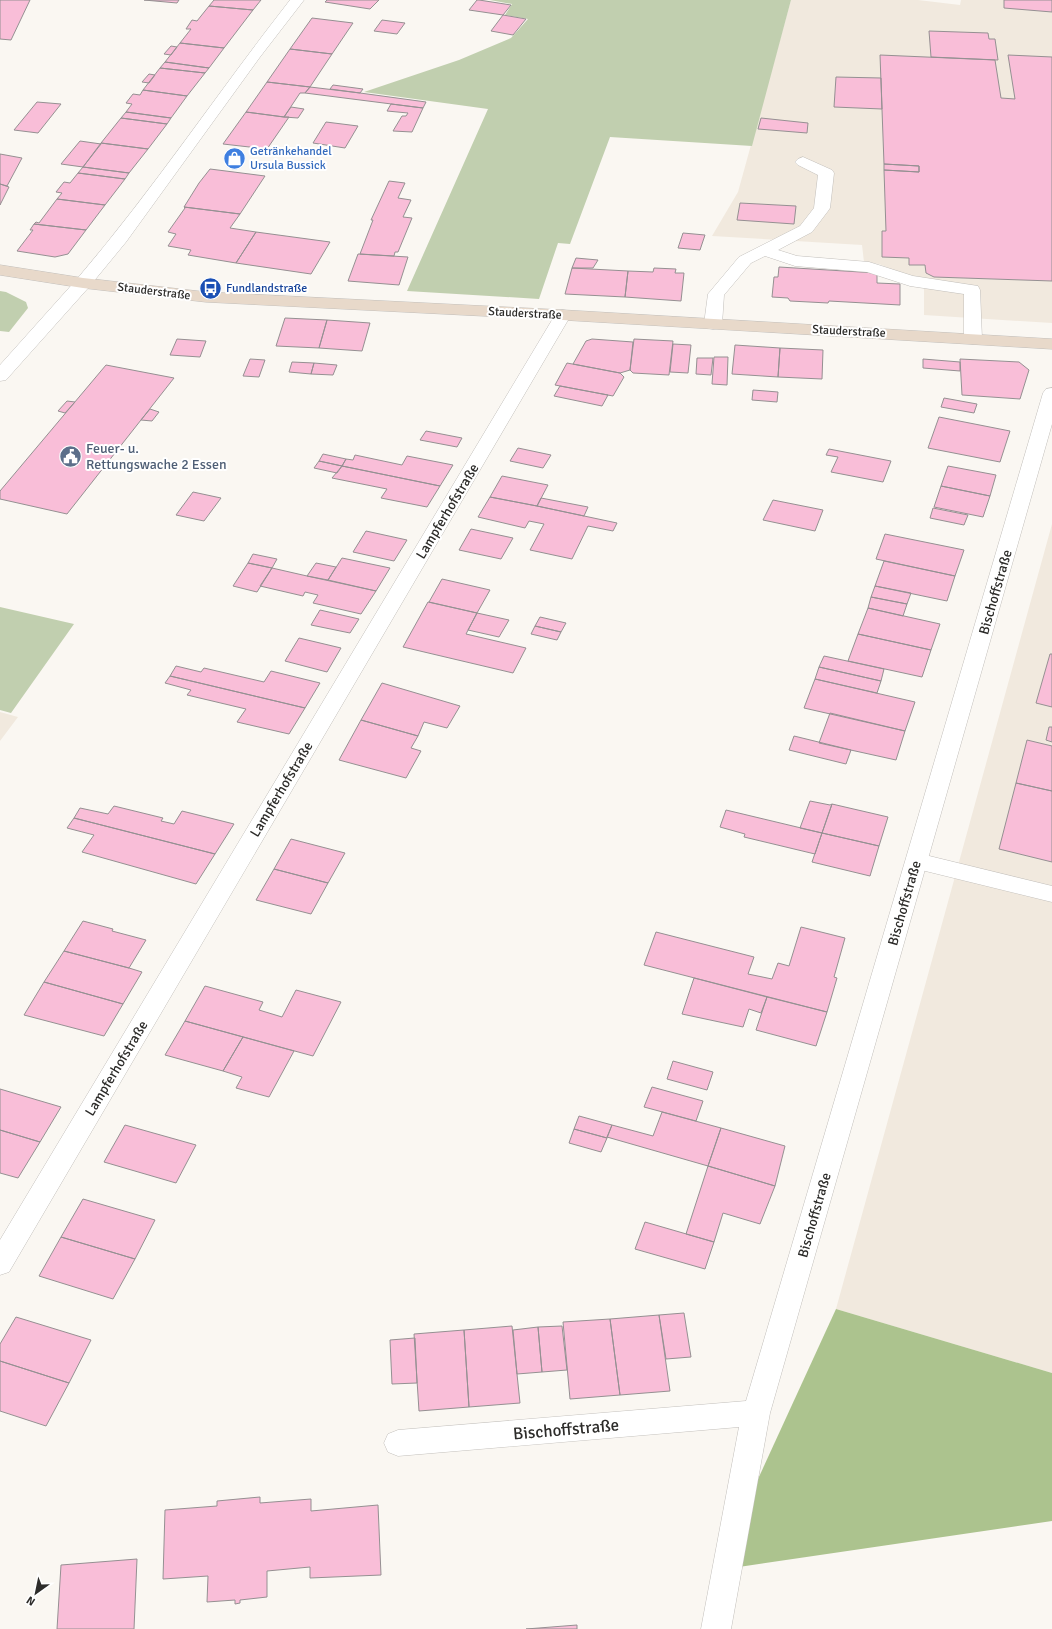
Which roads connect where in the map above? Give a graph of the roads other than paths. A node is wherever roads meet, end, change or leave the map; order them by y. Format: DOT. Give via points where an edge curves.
graph roads {
  1 [pos="298,0"];
  2 [pos="804,162"];
  3 [pos="764,250"];
  4 [pos="0,270"];
  5 [pos="84,283"];
  6 [pos="563,315"];
  7 [pos="713,324"];
  8 [pos="973,339"];
  9 [pos="1052,344"];
  10 [pos="0,376"];
  11 [pos="1052,394"];
  12 [pos="917,861"];
  13 [pos="1052,894"];
  14 [pos="0,1264"];
  15 [pos="756,1413"];
  16 [pos="398,1443"];
  17 [pos="716,1629"];
  1 -- 5 [label="street" via="255,54 120,240"];
  2 -- 3 [label="street" via="826,173 822,208 806,229"];
  3 -- 7 [label="street" via="745,260 716,294"];
  3 -- 8 [label="street" via="795,261 870,266 910,281 972,290"];
  4 -- 5 [label="main road, Stauderstraße"];
  5 -- 6 [label="main road, Stauderstraße" via="206,297"];
  5 -- 10 [label="street"];
  6 -- 7 [label="main road, Stauderstraße"];
  6 -- 14 [label="street, Lampferhofstraße"];
  7 -- 8 [label="main road, Stauderstraße"];
  8 -- 9 [label="main road, Stauderstraße"];
  11 -- 12 [label="street, Bischoffstraße"];
  12 -- 13 [label="street"];
  12 -- 15 [label="street, Bischoffstraße"];
  15 -- 16 [label="street, Bischoffstraße"];
  15 -- 17 [label="street, Bischoffstraße"];
}
